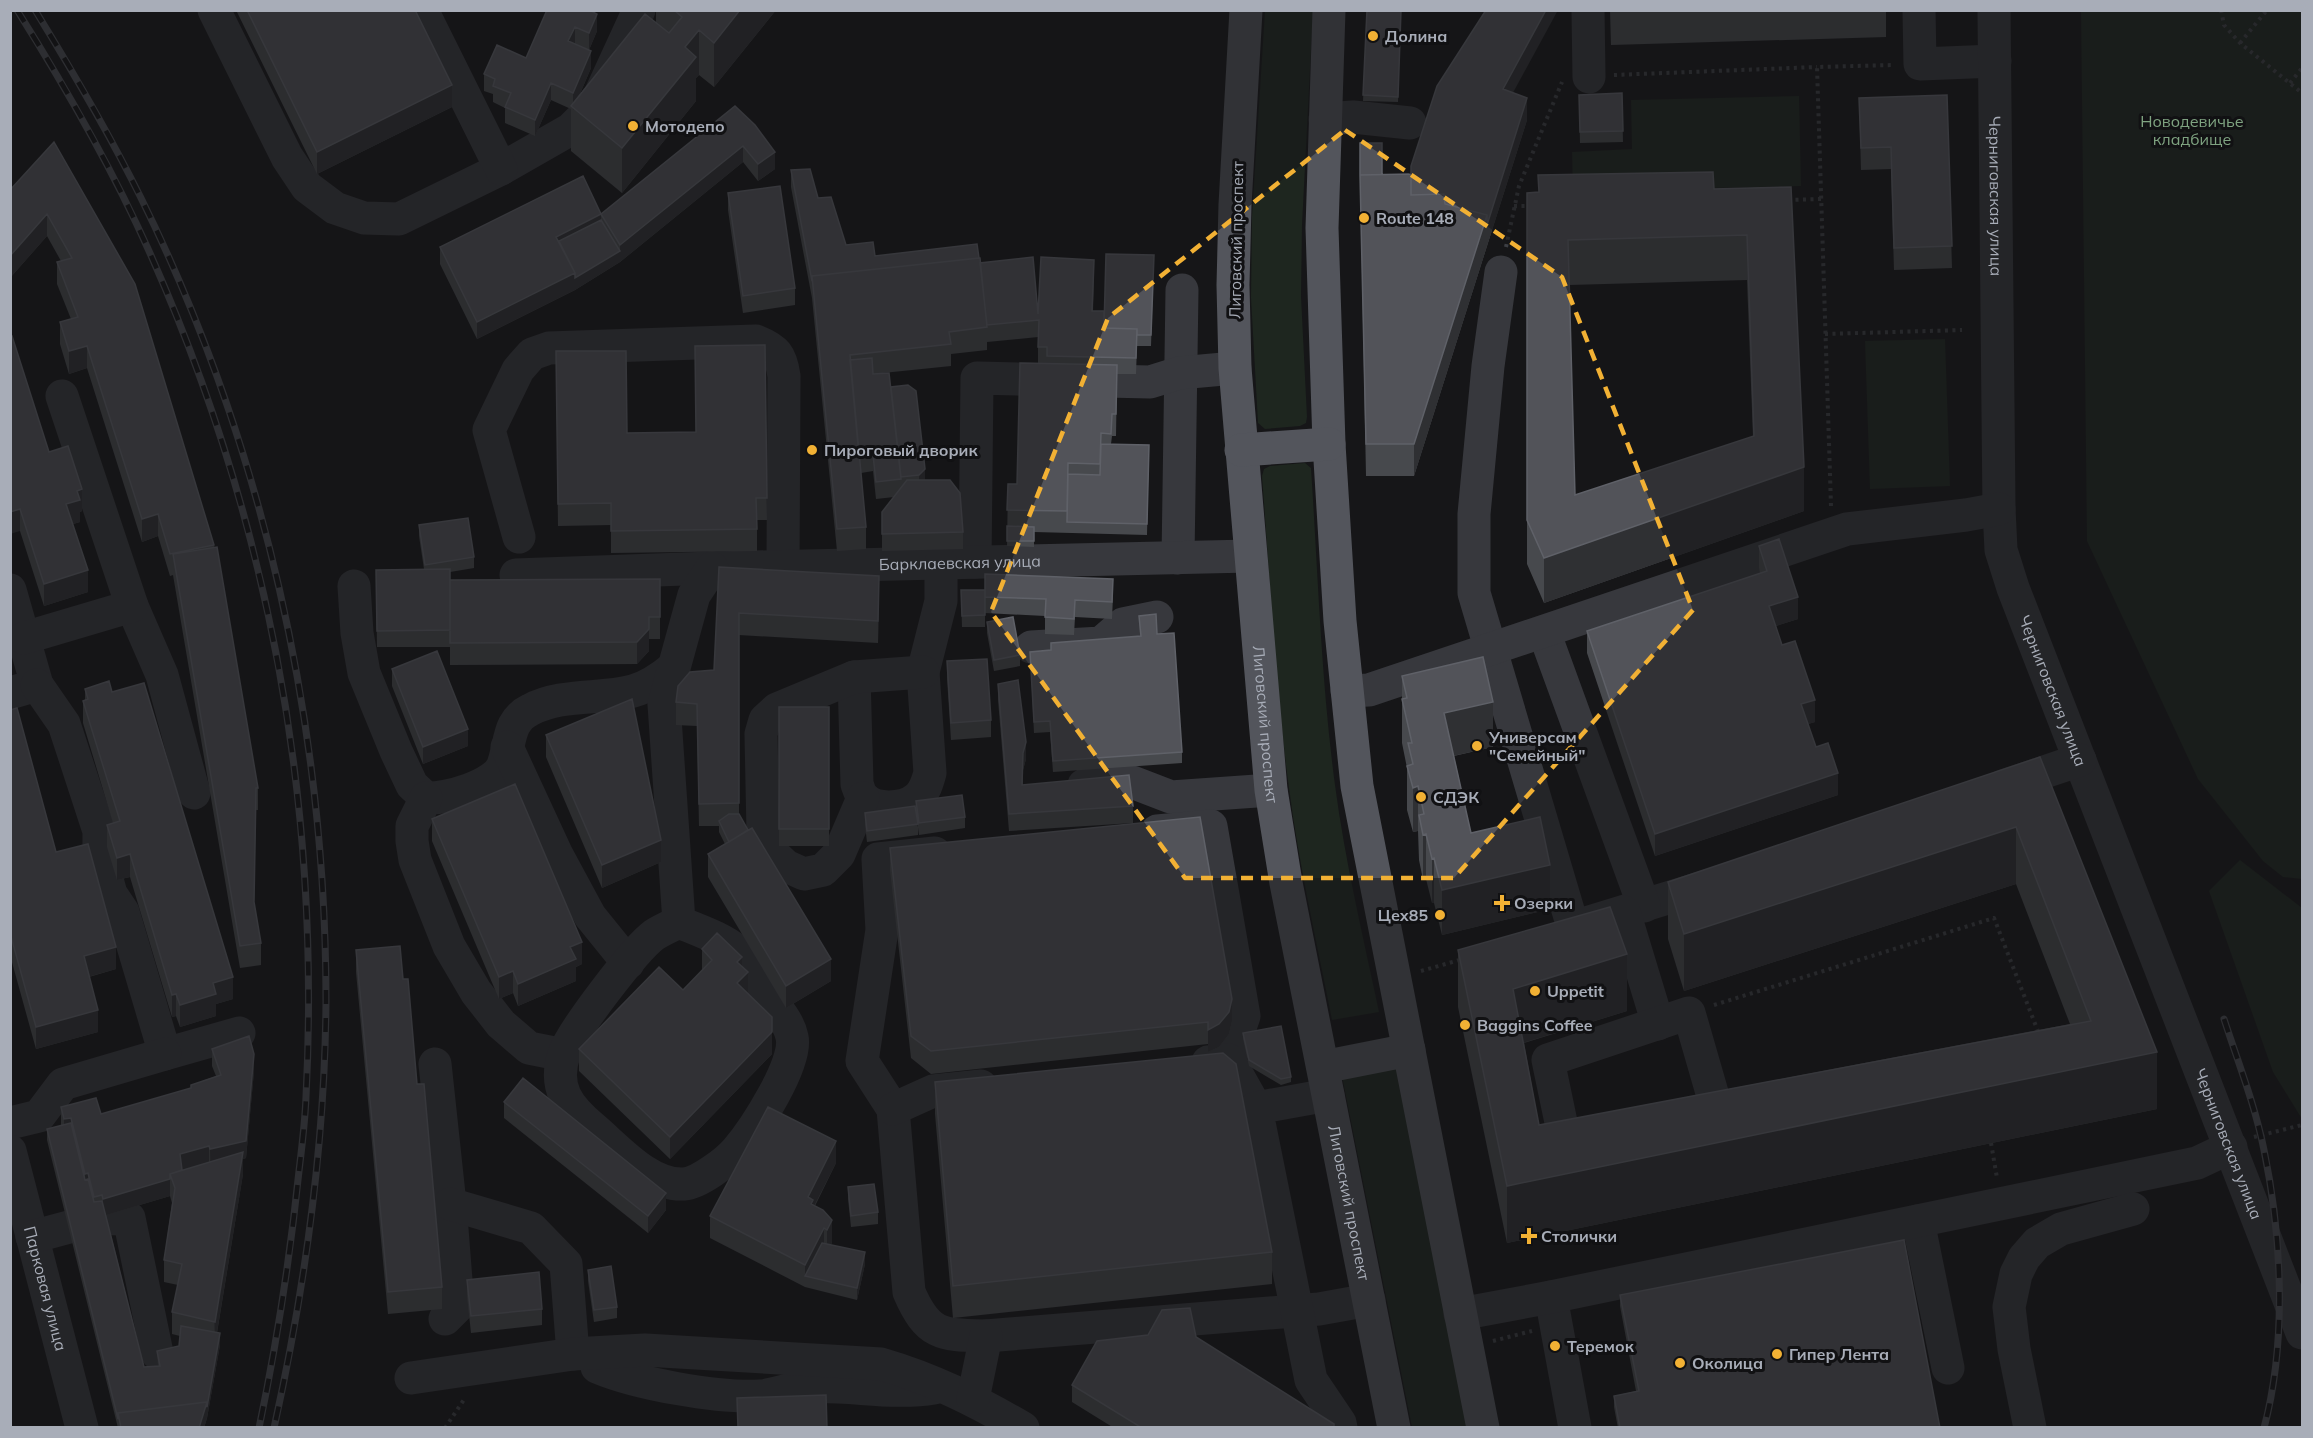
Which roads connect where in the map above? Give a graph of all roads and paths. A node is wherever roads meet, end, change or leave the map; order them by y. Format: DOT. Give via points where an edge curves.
graph roads {
  1 [pos="214,10"];
  2 [pos="422,10"];
  3 [pos="1246,10"];
  4 [pos="1329,10"];
  5 [pos="1588,10"];
  6 [pos="1919,10"];
  7 [pos="1994,10"];
  8 [pos="2221,10"];
  9 [pos="2267,10"];
  10 [pos="637,11"];
  11 [pos="2241,43"];
  12 [pos="1995,61"];
  13 [pos="1920,64"];
  14 [pos="1817,67"];
  15 [pos="2302,68"];
  16 [pos="1584,77"];
  17 [pos="2290,83"];
  18 [pos="2302,93"];
  19 [pos="1325,119"];
  20 [pos="1410,123"];
  21 [pos="501,169"];
  22 [pos="1784,200"];
  23 [pos="1821,200"];
  24 [pos="1514,206"];
  25 [pos="1536,206"];
  26 [pos="1501,272"];
  27 [pos="1182,290"];
  28 [pos="1962,330"];
  29 [pos="1825,334"];
  30 [pos="1235,368"];
  31 [pos="1179,373"];
  32 [pos="62,396"];
  33 [pos="1329,444"];
  34 [pos="1242,450"];
  35 [pos="1999,509"];
  36 [pos="1832,534"];
  37 [pos="519,537"];
  38 [pos="1250,556"];
  39 [pos="1178,558"];
  40 [pos="975,562"];
  41 [pos="941,563"];
  42 [pos="783,566"];
  43 [pos="712,567"];
  44 [pos="516,575"];
  45 [pos="354,586"];
  46 [pos="10,590"];
  47 [pos="132,606"];
  48 [pos="1157,617"];
  49 [pos="1544,632"];
  50 [pos="24,638"];
  51 [pos="1031,647"];
  52 [pos="1490,650"];
  53 [pos="673,668"];
  54 [pos="923,672"];
  55 [pos="854,676"];
  56 [pos="24,689"];
  57 [pos="1347,691"];
  58 [pos="507,747"];
  59 [pos="2080,760"];
  60 [pos="1053,787"];
  61 [pos="1271,790"];
  62 [pos="194,793"];
  63 [pos="1974,796"];
  64 [pos="426,798"];
  65 [pos="863,798"];
  66 [pos="1128,834"];
  67 [pos="961,851"];
  68 [pos="1736,876"];
  69 [pos="1634,909"];
  70 [pos="679,922"];
  71 [pos="1472,956"];
  72 [pos="628,963"];
  73 [pos="1416,972"];
  74 [pos="1689,1013"];
  75 [pos="1658,1024"];
  76 [pos="239,1033"];
  77 [pos="2043,1043"];
  78 [pos="1409,1050"];
  79 [pos="165,1054"];
  80 [pos="564,1055"];
  81 [pos="1229,1060"];
  82 [pos="435,1064"];
  83 [pos="1182,1065"];
  84 [pos="1326,1081"];
  85 [pos="1016,1082"];
  86 [pos="893,1108"];
  87 [pos="1256,1108"];
  88 [pos="10,1124"];
  89 [pos="2302,1125"];
  90 [pos="1990,1143"];
  91 [pos="2231,1147"];
  92 [pos="10,1151"];
  93 [pos="2126,1178"];
  94 [pos="1998,1188"];
  95 [pos="450,1204"];
  96 [pos="104,1219"];
  97 [pos="1918,1221"];
  98 [pos="23,1225"];
  99 [pos="69,1227"];
  100 [pos="1369,1300"];
  101 [pos="1297,1309"];
  102 [pos="1553,1312"];
  103 [pos="1460,1314"];
  104 [pos="445,1319"];
  105 [pos="2302,1333"];
  106 [pos="986,1336"];
  107 [pos="1489,1342"];
  108 [pos="157,1353"];
  109 [pos="585,1361"];
  110 [pos="1948,1368"];
  111 [pos="411,1378"];
  112 [pos="959,1393"];
  113 [pos="82,1428"];
  114 [pos="1023,1428"];
  115 [pos="1341,1428"];
  116 [pos="1394,1428"];
  117 [pos="1483,1428"];
  118 [pos="1575,1428"];
  119 [pos="2030,1428"];
  1 -- 21 [label="street" via="287,157 307,187 335,208 364,218 399,219"];
  2 -- 21 [label="street"];
  3 -- 30 [label="main road, Лиговский проспект" via="1235,205"];
  4 -- 19 [label="main road"];
  5 -- 16 [label="street"];
  6 -- 13 [label="street"];
  7 -- 12 [label="street, Черниговская улица"];
  8 -- 11 [label="path" via="2224,25"];
  9 -- 11 [label="path"];
  10 -- 21 [label="street" via="599,97 587,113 571,129"];
  11 -- 17 [label="path"];
  12 -- 13 [label="street"];
  12 -- 35 [label="street, Черниговская улица"];
  13 -- 14 [label="path"];
  14 -- 16 [label="path"];
  14 -- 23 [label="path"];
  15 -- 17 [label="path"];
  16 -- 24 [label="path" via="1519,186"];
  17 -- 18 [label="path"];
  19 -- 20 [label="street" via="1353,117"];
  19 -- 33 [label="main road" via="1322,228"];
  22 -- 23 [label="path"];
  23 -- 29 [label="path"];
  24 -- 25 [label="path"];
  24 -- 26 [label="path"];
  26 -- 52 [label="street" via="1474,514 1474,592"];
  27 -- 31 [label="street"];
  28 -- 29 [label="path"];
  29 -- 36 [label="path"];
  30 -- 31 [label="street"];
  30 -- 34 [label="main road, Лиговский проспект"];
  31 -- 39 [label="street"];
  31 -- 40 [label="street" via="1150,382 977,378"];
  32 -- 47 [label="street"];
  33 -- 34 [label="main road"];
  33 -- 57 [label="main road"];
  34 -- 38 [label="main road, Лиговский проспект"];
  35 -- 36 [label="street"];
  35 -- 59 [label="street, Черниговская улица" via="2001,549 2010,579"];
  36 -- 49 [label="street"];
  37 -- 42 [label="street" via="489,430 518,370 532,354 549,348 756,341 771,347 782,360 784,376"];
  38 -- 39 [label="street, Барклаевская улица"];
  38 -- 61 [label="main road, Лиговский проспект"];
  39 -- 40 [label="street, Барклаевская улица"];
  40 -- 41 [label="street, Барклаевская улица"];
  41 -- 42 [label="street, Барклаевская улица"];
  41 -- 54 [label="street" via="941,601"];
  42 -- 43 [label="street, Барклаевская улица"];
  43 -- 44 [label="street, Барклаевская улица"];
  43 -- 53 [label="street" via="694,595"];
  45 -- 64 [label="street" via="364,674 412,785"];
  46 -- 50 [label="street"];
  47 -- 50 [label="street"];
  47 -- 62 [label="street" via="162,675"];
  48 -- 51 [label="street" via="1123,624 1101,644"];
  49 -- 52 [label="street"];
  49 -- 69 [label="street"];
  50 -- 56 [label="street"];
  52 -- 57 [label="street" via="1369,690"];
  52 -- 69 [label="street" via="1573,927"];
  53 -- 58 [label="street" via="657,681 633,691 559,700 529,710 514,723"];
  53 -- 70 [label="street" via="664,704"];
  54 -- 55 [label="street"];
  54 -- 65 [label="street" via="930,773 926,789 916,800 903,805 879,807"];
  55 -- 65 [label="street" via="857,783"];
  55 -- 65 [label="street" via="777,709 765,720 761,734 763,831 770,851 786,866 804,874 823,870 839,854"];
  56 -- 79 [label="street" via="64,724 99,831 99,850 111,894 123,912"];
  57 -- 78 [label="main road" via="1357,786"];
  58 -- 64 [label="street" via="503,767 492,778 443,799"];
  58 -- 72 [label="street" via="590,916"];
  59 -- 63 [label="street"];
  59 -- 91 [label="street, Черниговская улица"];
  60 -- 61 [label="street" via="1132,782 1170,797"];
  61 -- 84 [label="main road, Лиговский проспект"];
  64 -- 80 [label="street" via="412,826 412,841 415,860 449,946 476,992 501,1024 529,1048"];
  66 -- 81 [label="street" via="1211,826 1244,1016"];
  67 -- 86 [label="street" via="878,859 882,930 862,1061"];
  68 -- 69 [label="street"];
  69 -- 75 [label="street"];
  70 -- 72 [label="street" via="654,935"];
  70 -- 80 [label="street" via="738,952 793,1041 786,1070 766,1109 736,1152 708,1174 685,1184 657,1179 575,1114 563,1096"];
  71 -- 73 [label="path"];
  72 -- 80 [label="street" via="572,1036"];
  74 -- 75 [label="street"];
  74 -- 75 [label="street" via="1719,1118 1567,1151 1548,1060"];
  74 -- 77 [label="path" via="1995,918"];
  76 -- 79 [label="street"];
  78 -- 84 [label="main road"];
  78 -- 103 [label="main road"];
  79 -- 88 [label="street" via="63,1084 39,1116"];
  81 -- 83 [label="street"];
  81 -- 87 [label="street"];
  82 -- 95 [label="street"];
  84 -- 87 [label="street"];
  84 -- 100 [label="main road, Лиговский проспект"];
  85 -- 86 [label="street" via="933,1091"];
  86 -- 106 [label="street" via="909,1292 932,1328 950,1335"];
  87 -- 101 [label="street"];
  89 -- 91 [label="path"];
  90 -- 94 [label="path"];
  91 -- 93 [label="street" via="2198,1163"];
  91 -- 105 [label="street, Черниговская улица"];
  92 -- 98 [label="street, Парковая улица"];
  93 -- 97 [label="street"];
  93 -- 119 [label="street" via="2125,1216 2061,1229 2037,1243 2024,1258 2013,1282 2008,1307"];
  95 -- 104 [label="street" via="458,1305"];
  95 -- 109 [label="street" via="531,1228 566,1264"];
  96 -- 108 [label="street" via="129,1218"];
  97 -- 102 [label="street"];
  97 -- 110 [label="street"];
  98 -- 99 [label="street"];
  98 -- 113 [label="street, Парковая улица"];
  100 -- 101 [label="street"];
  100 -- 116 [label="main road, Лиговский проспект"];
  101 -- 106 [label="street"];
  101 -- 115 [label="street" via="1311,1380"];
  102 -- 103 [label="street"];
  102 -- 107 [label="path"];
  102 -- 118 [label="street"];
  103 -- 117 [label="main road"];
  106 -- 112 [label="street"];
  109 -- 111 [label="street"];
  109 -- 112 [label="street" via="645,1350 881,1364 918,1374"];
  112 -- 114 [label="street"];
}
